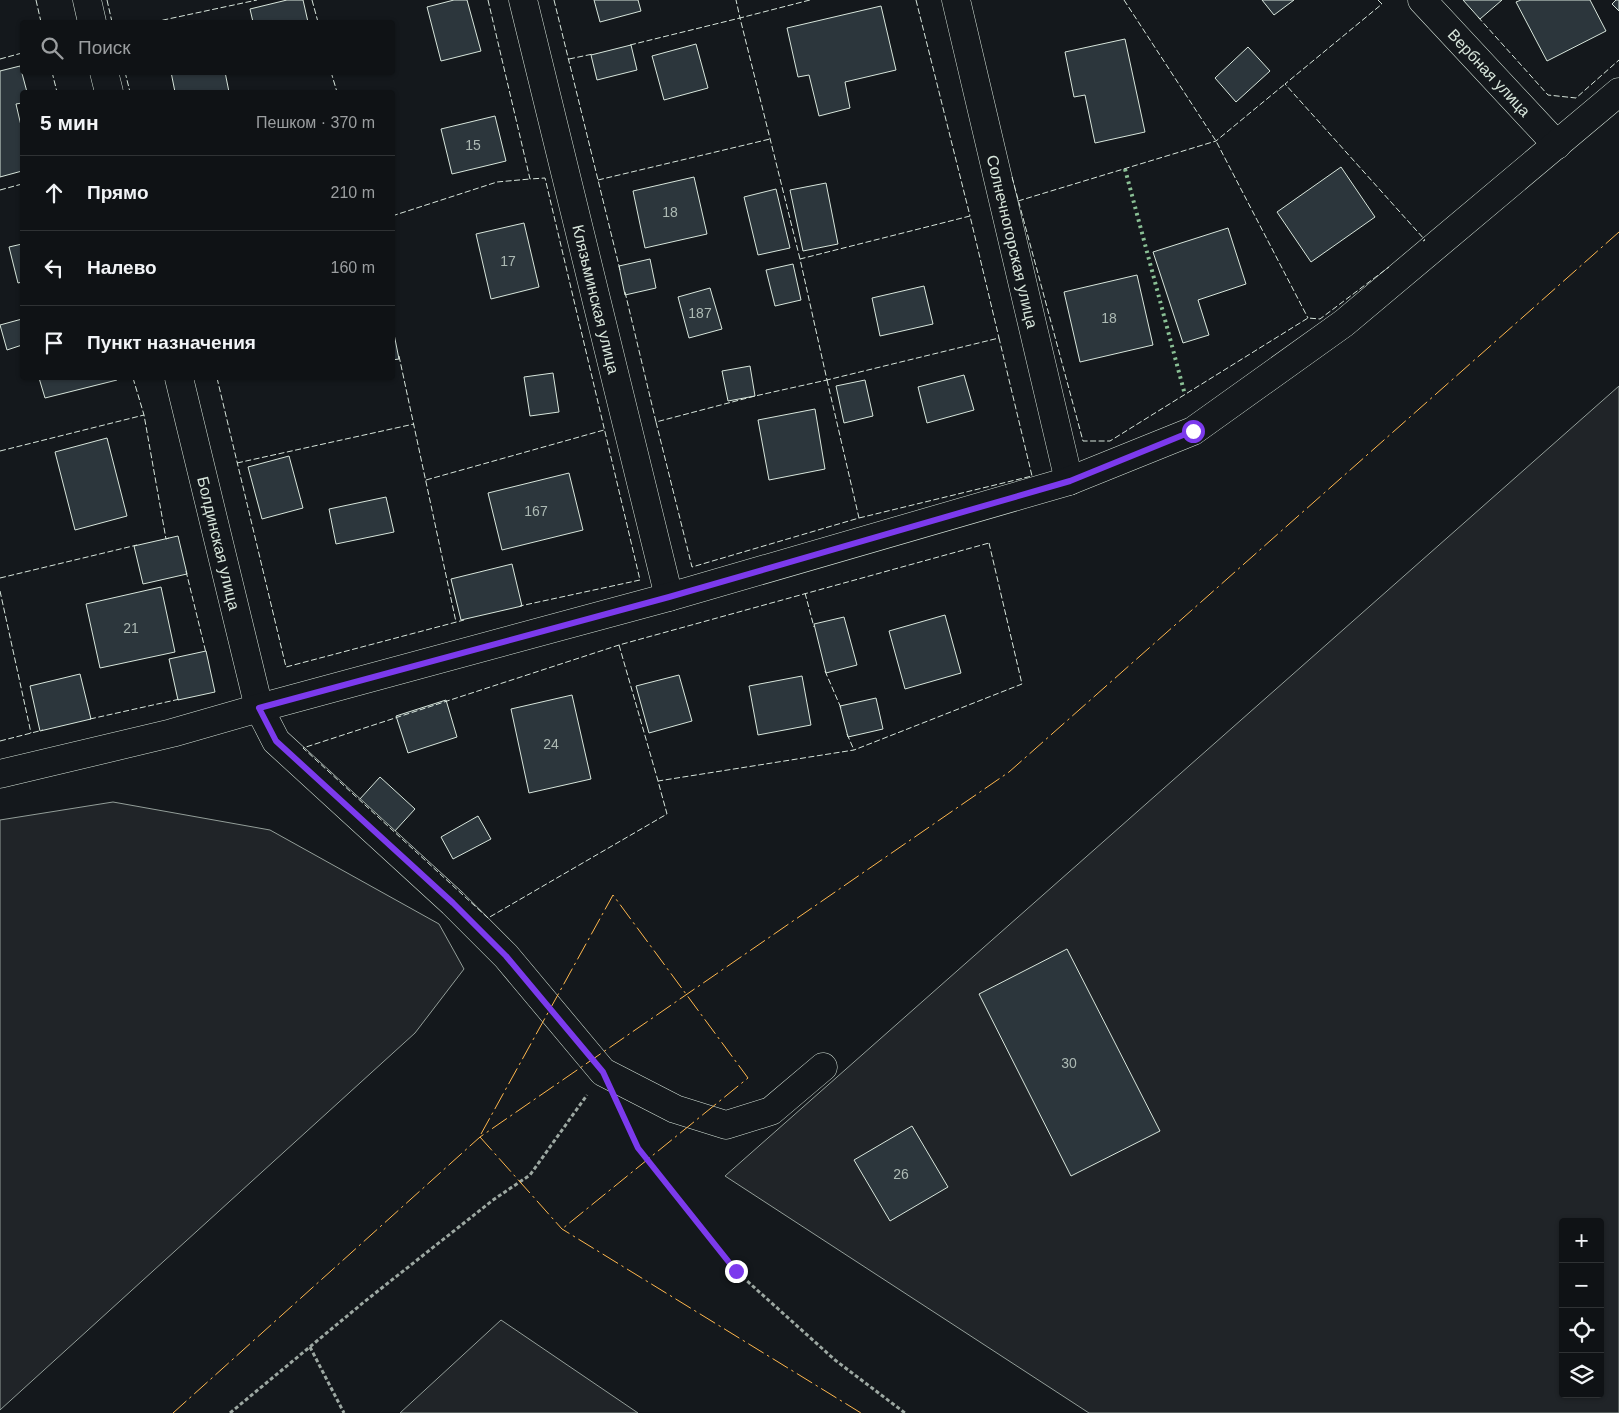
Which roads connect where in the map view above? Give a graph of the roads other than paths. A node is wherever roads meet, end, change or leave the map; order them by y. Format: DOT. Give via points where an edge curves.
graph roads {
  1 [pos="87,0"];
  2 [pos="523,0"];
  3 [pos="956,0"];
  4 [pos="1422,0"];
  5 [pos="92,20"];
  6 [pos="105,75"];
  7 [pos="108,90"];
  8 [pos="1619,92"];
  9 [pos="1556,144"];
  10 [pos="179,380"];
  11 [pos="1070,481"];
  12 [pos="669,597"];
  13 [pos="259,708"];
  14 [pos="0,774"];
  15 [pos="823,1067"];
  1 -- 5 [label="street"];
  2 -- 12 [label="street, Клязьминская улица"];
  3 -- 11 [label="street, Солнечногорская улица"];
  4 -- 9 [label="street, Вербная улица"];
  6 -- 7 [label="street"];
  8 -- 9 [label="street"];
  9 -- 11 [label="street" via="1344,322 1193,431"];
  10 -- 13 [label="street, Болдинская улица"];
  11 -- 12 [label="street"];
  12 -- 13 [label="street"];
  13 -- 14 [label="street" via="172,733"];
  13 -- 15 [label="street, Болдинская улица" via="276,741 453,903 506,956 603,1072 674,1109 726,1125 770,1111"];
}
